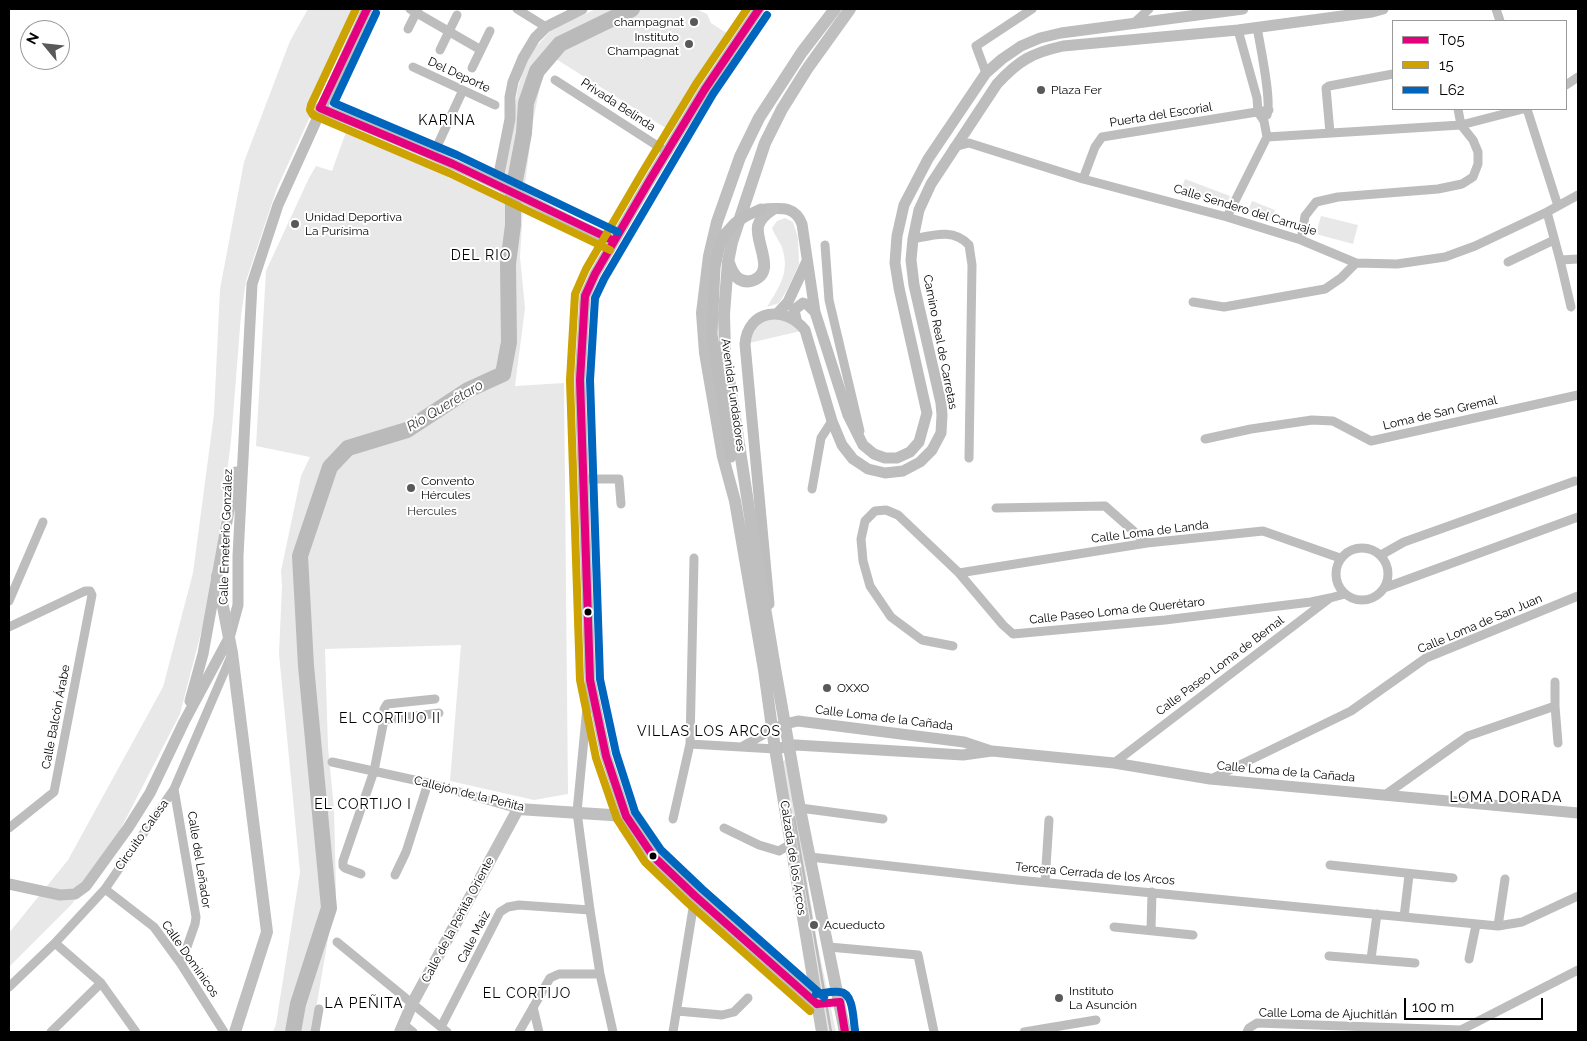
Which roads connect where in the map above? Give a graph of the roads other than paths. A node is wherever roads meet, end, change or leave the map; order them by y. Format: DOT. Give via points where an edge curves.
graph roads {
  1 [pos="367,9"];
  2 [pos="517,9"];
  3 [pos="582,9"];
  4 [pos="759,9"];
  5 [pos="834,9"];
  6 [pos="850,9"];
  7 [pos="1032,9"];
  8 [pos="1149,9"];
  9 [pos="1242,9"];
  10 [pos="1383,9"];
  11 [pos="415,10"];
  12 [pos="458,14"];
  13 [pos="1134,23"];
  14 [pos="546,27"];
  15 [pos="1257,27"];
  16 [pos="408,29"];
  17 [pos="1238,30"];
  18 [pos="490,31"];
  19 [pos="449,32"];
  20 [pos="440,50"];
  21 [pos="481,50"];
  22 [pos="413,66"];
  23 [pos="472,68"];
  24 [pos="986,73"];
  25 [pos="1392,74"];
  26 [pos="1578,77"];
  27 [pos="555,80"];
  28 [pos="1567,84"];
  29 [pos="463,90"];
  30 [pos="494,105"];
  31 [pos="320,108"];
  32 [pos="1269,110"];
  33 [pos="1458,110"];
  34 [pos="1519,110"];
  35 [pos="1527,110"];
  36 [pos="1258,112"];
  37 [pos="1264,122"];
  38 [pos="1461,125"];
  39 [pos="947,130"];
  40 [pos="1330,133"];
  41 [pos="963,136"];
  42 [pos="1267,137"];
  43 [pos="954,147"];
  44 [pos="667,152"];
  45 [pos="939,152"];
  46 [pos="433,155"];
  47 [pos="928,159"];
  48 [pos="941,168"];
  49 [pos="1083,178"];
  50 [pos="499,186"];
  51 [pos="1578,195"];
  52 [pos="1558,206"];
  53 [pos="767,209"];
  54 [pos="1547,212"];
  55 [pos="1227,217"];
  56 [pos="913,239"];
  57 [pos="1301,240"];
  58 [pos="1554,240"];
  59 [pos="614,241"];
  60 [pos="825,245"];
  61 [pos="1578,259"];
  62 [pos="1560,260"];
  63 [pos="807,261"];
  64 [pos="728,262"];
  65 [pos="1356,262"];
  66 [pos="1508,262"];
  67 [pos="1193,302"];
  68 [pos="1571,308"];
  69 [pos="815,312"];
  70 [pos="778,313"];
  71 [pos="796,320"];
  72 [pos="1578,395"];
  73 [pos="832,421"];
  74 [pos="244,431"];
  75 [pos="1205,439"];
  76 [pos="863,445"];
  77 [pos="969,458"];
  78 [pos="584,479"];
  79 [pos="1575,481"];
  80 [pos="812,489"];
  81 [pos="735,501"];
  82 [pos="621,504"];
  83 [pos="996,508"];
  84 [pos="1578,517"];
  85 [pos="43,522"];
  86 [pos="1147,543"];
  87 [pos="222,553"];
  88 [pos="1381,554"];
  89 [pos="238,556"];
  90 [pos="694,558"];
  91 [pos="1340,558"];
  92 [pos="959,573"];
  93 [pos="218,576"];
  94 [pos="1384,588"];
  95 [pos="1345,594"];
  96 [pos="1578,596"];
  97 [pos="1330,598"];
  98 [pos="9,601"];
  99 [pos="9,628"];
  100 [pos="230,638"];
  101 [pos="953,646"];
  102 [pos="232,653"];
  103 [pos="775,668"];
  104 [pos="590,680"];
  105 [pos="1555,682"];
  106 [pos="436,699"];
  107 [pos="1554,706"];
  108 [pos="439,713"];
  109 [pos="384,720"];
  110 [pos="184,722"];
  111 [pos="785,724"];
  112 [pos="774,741"];
  113 [pos="1558,743"];
  114 [pos="690,744"];
  115 [pos="743,746"];
  116 [pos="790,747"];
  117 [pos="992,751"];
  118 [pos="332,762"];
  119 [pos="1114,763"];
  120 [pos="374,771"];
  121 [pos="1210,779"];
  122 [pos="428,783"];
  123 [pos="174,789"];
  124 [pos="1385,795"];
  125 [pos="800,806"];
  126 [pos="785,807"];
  127 [pos="518,808"];
  128 [pos="577,812"];
  129 [pos="1578,812"];
  130 [pos="626,816"];
  131 [pos="883,818"];
  132 [pos="673,819"];
  133 [pos="1048,820"];
  134 [pos="9,828"];
  135 [pos="724,828"];
  136 [pos="791,844"];
  137 [pos="810,857"];
  138 [pos="1330,865"];
  139 [pos="361,874"];
  140 [pos="1409,875"];
  141 [pos="395,876"];
  142 [pos="1453,878"];
  143 [pos="1505,879"];
  144 [pos="1044,882"];
  145 [pos="9,884"];
  146 [pos="105,889"];
  147 [pos="1152,892"];
  148 [pos="695,896"];
  149 [pos="1578,896"];
  150 [pos="590,910"];
  151 [pos="1377,914"];
  152 [pos="1404,917"];
  153 [pos="1476,925"];
  154 [pos="1498,926"];
  155 [pos="1114,927"];
  156 [pos="1151,930"];
  157 [pos="1192,935"];
  158 [pos="337,942"];
  159 [pos="54,943"];
  160 [pos="828,947"];
  161 [pos="1329,956"];
  162 [pos="1371,959"];
  163 [pos="1469,959"];
  164 [pos="1415,963"];
  165 [pos="181,964"];
  166 [pos="1578,970"];
  167 [pos="600,974"];
  168 [pos="101,983"];
  169 [pos="9,987"];
  170 [pos="748,998"];
  171 [pos="840,1002"];
  172 [pos="412,1004"];
  173 [pos="817,1004"];
  174 [pos="533,1006"];
  175 [pos="320,1009"];
  176 [pos="677,1011"];
  177 [pos="1096,1020"];
  178 [pos="401,1028"];
  179 [pos="444,1030"];
  180 [pos="51,1032"];
  181 [pos="136,1032"];
  182 [pos="224,1032"];
  183 [pos="235,1032"];
  184 [pos="315,1032"];
  185 [pos="413,1032"];
  186 [pos="519,1032"];
  187 [pos="538,1032"];
  188 [pos="613,1032"];
  189 [pos="673,1032"];
  190 [pos="822,1032"];
  191 [pos="845,1032"];
  192 [pos="934,1032"];
  193 [pos="1024,1032"];
  194 [pos="1247,1032"];
  1 -- 31 [label="street, Calle Emeterio González"];
  2 -- 14 [label="street"];
  3 -- 14 [label="street"];
  4 -- 44 [label="street"];
  5 -- 81 [label="main road, Avenida Fundadores" via="759,118 740,157 709,256 702,313 705,353 723,457"];
  6 -- 64 [label="main road, Avenida Fundadores" via="807,69 765,143"];
  7 -- 24 [label="street" via="976,46"];
  8 -- 13 [label="street"];
  9 -- 13 [label="street, Camino Real de Carretas"];
  10 -- 15 [label="street, Camino Real de Carretas"];
  11 -- 16 [label="street"];
  11 -- 19 [label="street"];
  12 -- 19 [label="street"];
  13 -- 24 [label="street, Camino Real de Carretas" via="1040,38 1021,46"];
  14 -- 50 [label="street" via="523,58 513,82"];
  15 -- 17 [label="street, Camino Real de Carretas"];
  15 -- 32 [label="street"];
  17 -- 36 [label="street"];
  17 -- 41 [label="street, Camino Real de Carretas" via="1043,50 1018,62 1004,76"];
  18 -- 21 [label="street"];
  19 -- 20 [label="street"];
  19 -- 21 [label="street"];
  21 -- 23 [label="street"];
  22 -- 29 [label="street, Del Deporte"];
  24 -- 39 [label="street, Camino Real de Carretas"];
  25 -- 40 [label="street" via="1326,88"];
  26 -- 28 [label="street"];
  27 -- 44 [label="street, Privada Belinda"];
  29 -- 30 [label="street, Del Deporte"];
  29 -- 46 [label="street"];
  31 -- 46 [label="street"];
  31 -- 74 [label="street, Calle Emeterio González" via="278,205 252,284"];
  32 -- 36 [label="street, Puerta del Escorial"];
  32 -- 37 [label="street"];
  33 -- 38 [label="street"];
  34 -- 38 [label="street"];
  35 -- 52 [label="street"];
  36 -- 37 [label="street"];
  36 -- 49 [label="street, Puerta del Escorial" via="1102,137"];
  37 -- 42 [label="street"];
  38 -- 40 [label="street"];
  38 -- 57 [label="street" via="1478,152 1474,177 1462,184 1438,189 1338,197 1316,202 1305,216"];
  39 -- 41 [label="street" via="947,137 952,141"];
  39 -- 47 [label="street, Camino Real de Carretas"];
  40 -- 42 [label="street"];
  41 -- 43 [label="street, Camino Real de Carretas"];
  42 -- 55 [label="street"];
  43 -- 45 [label="street, Calle Sendero del Carruaje"];
  43 -- 48 [label="street, Camino Real de Carretas"];
  43 -- 49 [label="street, Calle Sendero del Carruaje" via="969,143"];
  44 -- 59 [label="street"];
  45 -- 47 [label="street, Calle Sendero del Carruaje"];
  45 -- 48 [label="street" via="944,156"];
  46 -- 50 [label="street"];
  47 -- 76 [label="street, Camino Real de Carretas" via="904,205 895,263 927,413 919,442 910,452 897,458 885,458"];
  48 -- 56 [label="street, Camino Real de Carretas" via="920,210"];
  49 -- 55 [label="street, Calle Sendero del Carruaje"];
  50 -- 59 [label="street"];
  51 -- 52 [label="street, Calle Sendero del Carruaje"];
  52 -- 54 [label="street, Calle Sendero del Carruaje"];
  53 -- 63 [label="street" via="787,209 798,216"];
  53 -- 64 [label="main road" via="758,227 765,267 762,274 746,282 732,272"];
  53 -- 81 [label="street, bridge" via="734,223 724,235 714,267 712,334"];
  54 -- 58 [label="street"];
  54 -- 65 [label="street, Calle Sendero del Carruaje" via="1444,257 1396,264"];
  55 -- 57 [label="street, Calle Sendero del Carruaje"];
  56 -- 73 [label="street, Camino Real de Carretas" via="914,285 941,403 940,433 932,450 920,462 903,471 885,473 868,469 853,459 842,445"];
  56 -- 77 [label="street" via="948,233 959,236 969,245 972,265"];
  57 -- 65 [label="street, Calle Sendero del Carruaje"];
  58 -- 62 [label="street"];
  58 -- 66 [label="street"];
  59 -- 78 [label="street" via="585,296 580,380"];
  60 -- 76 [label="street" via="829,300"];
  61 -- 62 [label="street"];
  62 -- 68 [label="street"];
  63 -- 69 [label="street"];
  63 -- 70 [label="street" via="788,302"];
  64 -- 103 [label="main road, Avenida Fundadores" via="725,353"];
  65 -- 67 [label="street" via="1337,282 1325,289 1224,307"];
  69 -- 71 [label="street" via="803,303 794,310"];
  69 -- 76 [label="street" via="848,415"];
  70 -- 71 [label="street"];
  70 -- 103 [label="street" via="764,315 750,327 744,344"];
  71 -- 73 [label="street, Camino Real de Carretas" via="805,330"];
  72 -- 75 [label="street, Loma de San Gremal" via="1371,441 1333,421 1312,420"];
  73 -- 80 [label="street" via="821,438"];
  74 -- 87 [label="street, Calle Emeterio González"];
  74 -- 89 [label="street, Calle Emeterio González"];
  78 -- 82 [label="street" via="619,479"];
  78 -- 104 [label="street"];
  79 -- 88 [label="street" via="1404,542"];
  81 -- 112 [label="main road, Avenida Fundadores"];
  83 -- 86 [label="street" via="1105,506"];
  84 -- 94 [label="street"];
  85 -- 98 [label="street"];
  86 -- 91 [label="street, Calle Loma de Landa" via="1263,531"];
  86 -- 92 [label="street, Calle Loma de Landa"];
  87 -- 89 [label="street" via="232,550"];
  87 -- 93 [label="street, Calle Emeterio González"];
  88 -- 91 [label="street" via="1367,547 1352,549"];
  88 -- 94 [label="street" via="1387,565 1388,577"];
  89 -- 100 [label="street, Calle Emeterio González" via="238,605"];
  90 -- 114 [label="street"];
  91 -- 95 [label="street" via="1335,571 1337,584"];
  92 -- 97 [label="street, Calle Paseo Loma de Querétaro" via="1012,634 1165,620"];
  92 -- 101 [label="street, Calle Paseo Loma de Querétaro" via="898,515 886,510 874,511 865,522 861,538 862,561 870,586 891,617 922,640"];
  93 -- 100 [label="main road"];
  93 -- 110 [label="street, Calle Emeterio González" via="203,654"];
  94 -- 95 [label="street" via="1370,599 1361,600"];
  95 -- 97 [label="street, Calle Paseo Loma de Bernal"];
  96 -- 121 [label="street, Calle Loma de San Juan" via="1426,658 1351,711"];
  97 -- 119 [label="street, Calle Paseo Loma de Bernal"];
  99 -- 134 [label="street, Calle Balcón Árabe" via="85,591 92,595 54,792"];
  100 -- 102 [label="main road"];
  100 -- 110 [label="street, Calle Emeterio González"];
  102 -- 123 [label="street, Circuito Calesa"];
  102 -- 183 [label="main road" via="267,932"];
  103 -- 111 [label="main road, Avenida Fundadores"];
  104 -- 128 [label="street"];
  104 -- 130 [label="street" via="606,756"];
  105 -- 107 [label="street"];
  106 -- 109 [label="street" via="386,704"];
  107 -- 113 [label="street"];
  107 -- 124 [label="street" via="1468,736"];
  108 -- 109 [label="street"];
  109 -- 120 [label="street"];
  110 -- 145 [label="street, Calle Emeterio González" via="150,793 86,886 75,894 60,895"];
  111 -- 112 [label="street, Calle Loma de la Cañada"];
  111 -- 116 [label="main road, Avenida Fundadores"];
  111 -- 117 [label="street, Calle Loma de la Cañada" via="798,721 964,742"];
  112 -- 115 [label="street"];
  112 -- 115 [label="street"];
  112 -- 116 [label="street, Calle Loma de la Cañada"];
  112 -- 126 [label="main road, Calzada de los Arcos"];
  114 -- 115 [label="street"];
  114 -- 132 [label="street"];
  116 -- 117 [label="street, Calle Loma de la Cañada" via="963,755"];
  116 -- 125 [label="main road, Calzada de los Arcos"];
  117 -- 119 [label="street, Calle Loma de la Cañada"];
  118 -- 120 [label="street, Callejón de la Peñita"];
  119 -- 121 [label="street, Calle Loma de la Cañada"];
  120 -- 122 [label="street, Callejón de la Peñita"];
  120 -- 139 [label="street" via="343,866"];
  121 -- 124 [label="street, Calle Loma de la Cañada"];
  122 -- 127 [label="street, Callejón de la Peñita"];
  122 -- 141 [label="street"];
  123 -- 146 [label="street, Circuito Calesa"];
  123 -- 165 [label="street, Calle del Leñador" via="196,917"];
  124 -- 129 [label="street, Calle Loma de la Cañada"];
  125 -- 126 [label="main road"];
  125 -- 131 [label="street"];
  125 -- 137 [label="main road, Calzada de los Arcos"];
  126 -- 136 [label="main road, Calzada de los Arcos"];
  127 -- 128 [label="main road, Callejón de la Peñita"];
  127 -- 172 [label="main road, Calle de la Peñita Oriente"];
  128 -- 130 [label="main road, Callejón de la Peñita"];
  128 -- 150 [label="street"];
  130 -- 148 [label="main road" via="653,856"];
  133 -- 144 [label="street"];
  135 -- 136 [label="street" via="779,851"];
  136 -- 173 [label="main road, Calzada de los Arcos"];
  137 -- 144 [label="street, Tercera Cerrada de los Arcos"];
  137 -- 160 [label="main road, Calzada de los Arcos"];
  138 -- 140 [label="street"];
  140 -- 142 [label="street"];
  140 -- 152 [label="street"];
  143 -- 154 [label="street"];
  144 -- 147 [label="street, Tercera Cerrada de los Arcos"];
  146 -- 159 [label="street, Circuito Calesa"];
  146 -- 165 [label="street, Calle Dominicos" via="154,927"];
  147 -- 151 [label="street, Tercera Cerrada de los Arcos"];
  147 -- 156 [label="street"];
  148 -- 173 [label="main road"];
  148 -- 176 [label="street"];
  149 -- 154 [label="street, Tercera Cerrada de los Arcos" via="1522,922"];
  150 -- 167 [label="street"];
  150 -- 179 [label="street, Calle Maíz" via="519,905 500,912"];
  151 -- 152 [label="street, Tercera Cerrada de los Arcos"];
  151 -- 162 [label="street"];
  152 -- 153 [label="street, Tercera Cerrada de los Arcos"];
  153 -- 154 [label="street, Tercera Cerrada de los Arcos"];
  153 -- 163 [label="street"];
  155 -- 156 [label="street"];
  156 -- 157 [label="street"];
  158 -- 172 [label="street"];
  159 -- 168 [label="street"];
  159 -- 169 [label="street, Circuito Calesa"];
  160 -- 171 [label="main road, Calzada de los Arcos"];
  160 -- 192 [label="street" via="918,956"];
  161 -- 162 [label="street"];
  162 -- 164 [label="street"];
  165 -- 182 [label="street, Calle Dominicos"];
  166 -- 194 [label="street, Calle Loma de Ajuchitlán" via="1461,1030 1257,1023"];
  167 -- 174 [label="street" via="559,974 550,978"];
  167 -- 188 [label="street"];
  168 -- 180 [label="street"];
  168 -- 181 [label="street"];
  170 -- 176 [label="street" via="734,1012 722,1015"];
  171 -- 173 [label="main road"];
  171 -- 191 [label="main road, Calzada de los Arcos"];
  172 -- 178 [label="main road, Calle de la Peñita Oriente"];
  172 -- 179 [label="street"];
  173 -- 190 [label="main road, Calzada de los Arcos"];
  174 -- 186 [label="street"];
  174 -- 187 [label="street"];
  175 -- 184 [label="street"];
  176 -- 189 [label="street"];
  177 -- 193 [label="street"];
  178 -- 185 [label="street"];
}
